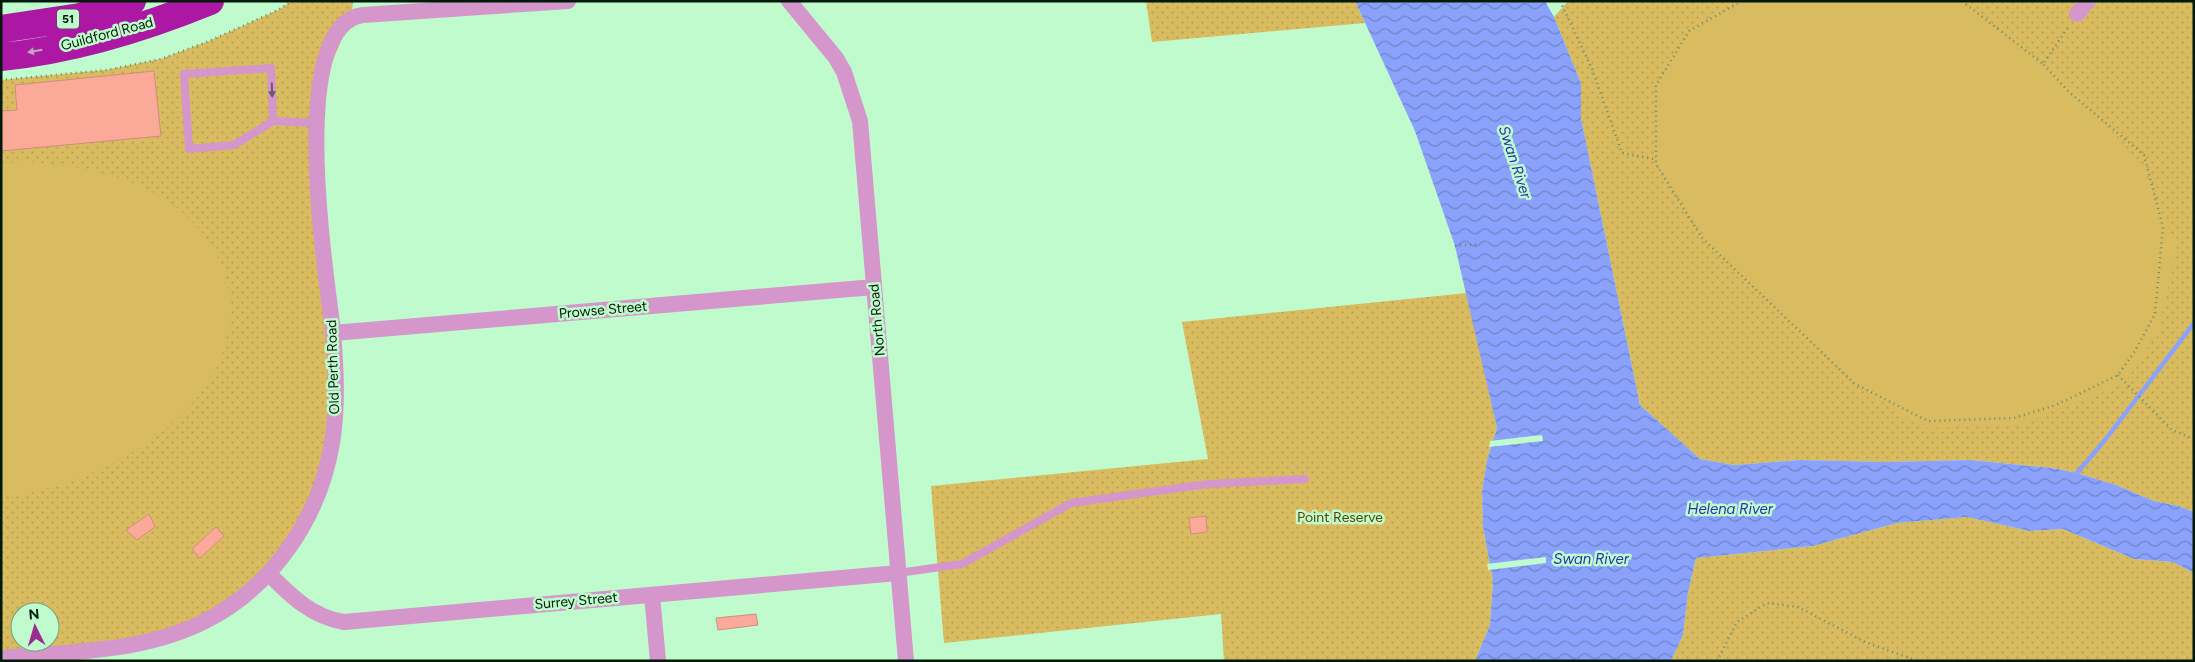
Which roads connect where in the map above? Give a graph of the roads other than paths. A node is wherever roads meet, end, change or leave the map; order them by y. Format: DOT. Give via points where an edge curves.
graph roads {
  1 [pos="132,1"];
  2 [pos="210,1"];
  3 [pos="568,1"];
  4 [pos="789,1"];
  5 [pos="2088,1"];
  6 [pos="2076,14"];
  7 [pos="1,29"];
  8 [pos="3,65"];
  9 [pos="272,121"];
  10 [pos="316,123"];
  11 [pos="874,287"];
  12 [pos="333,334"];
  13 [pos="1305,479"];
  14 [pos="898,572"];
  15 [pos="269,574"];
  16 [pos="652,595"];
  17 [pos="135,653"];
  18 [pos="1,658"];
  19 [pos="658,661"];
  20 [pos="906,661"];
  1 -- 7 [label="highway, Guildford Road / 51" via="80,17"];
  2 -- 8 [label="highway, Guildford Road / 51, one-way" via="148,23"];
  3 -- 10 [label="street, Old Perth Road" via="352,16 335,33 326,55"];
  4 -- 11 [label="street, North Road" via="836,58 855,102 860,121"];
  5 -- 6 [label="street"];
  7 -- 8 [label="street"];
  9 -- 9 [label="lane, one-way" via="234,145 189,149 184,74 271,68"];
  9 -- 10 [label="lane"];
  10 -- 12 [label="street, Old Perth Road" via="320,206"];
  11 -- 12 [label="street, Prowse Street"];
  11 -- 14 [label="street, North Road"];
  12 -- 15 [label="street, Old Perth Road" via="336,417 327,468 299,534"];
  13 -- 14 [label="lane" via="1208,484 1071,502 962,564"];
  14 -- 16 [label="street, Surrey Street"];
  14 -- 20 [label="street, North Road"];
  15 -- 16 [label="street, Surrey Street" via="319,615 344,622"];
  15 -- 17 [label="street, Old Perth Road" via="212,618"];
  16 -- 19 [label="street"];
  17 -- 18 [label="street, Old Perth Road"];
}
